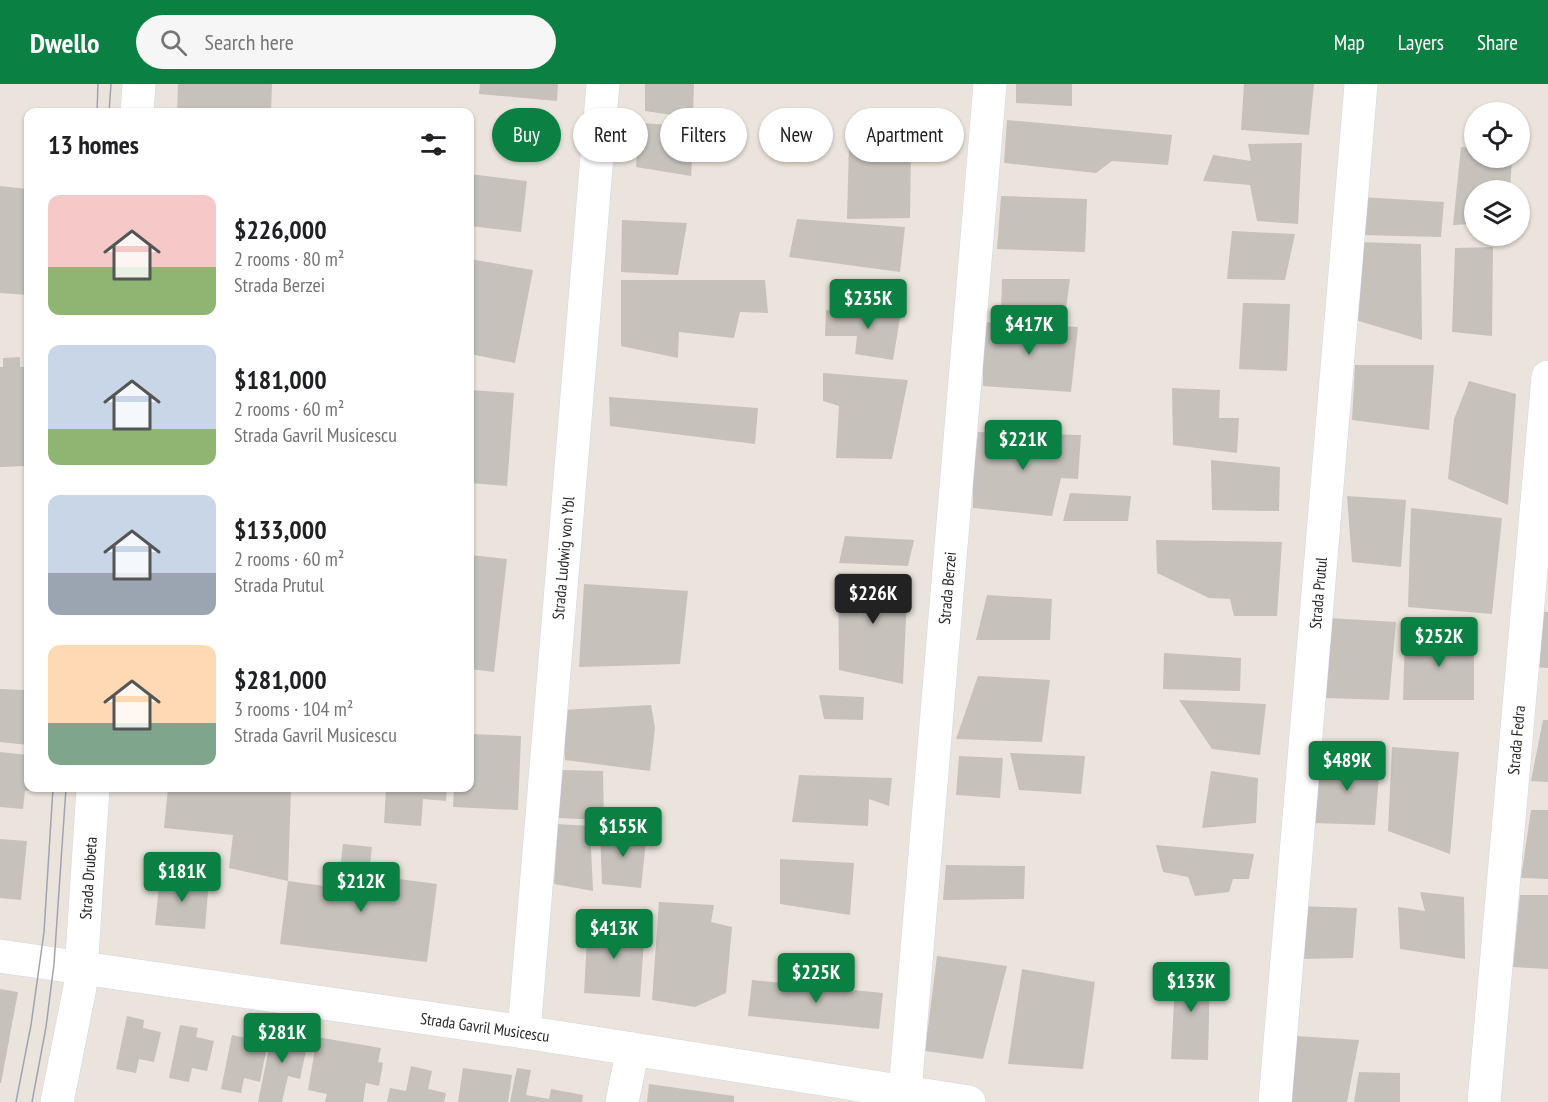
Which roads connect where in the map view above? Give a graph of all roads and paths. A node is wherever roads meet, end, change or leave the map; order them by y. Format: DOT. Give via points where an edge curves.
graph roads {
  1 [pos="139,84"];
  2 [pos="603,84"];
  3 [pos="990,84"];
  4 [pos="1361,84"];
  5 [pos="137,108"];
  6 [pos="1548,377"];
  7 [pos="93,792"];
  8 [pos="0,956"];
  9 [pos="82,969"];
  10 [pos="524,1032"];
  11 [pos="633,1050"];
  12 [pos="905,1092"];
  13 [pos="57,1102"];
  14 [pos="622,1102"];
  15 [pos="969,1102"];
  16 [pos="1275,1102"];
  17 [pos="1484,1102"];
  1 -- 5 [label="street"];
  2 -- 10 [label="street, Strada Ludwig von Ybl"];
  3 -- 12 [label="street, Strada Berzei"];
  4 -- 16 [label="street, Strada Prutul"];
  6 -- 17 [label="street, Strada Fedra"];
  7 -- 9 [label="street, Strada Drubeta"];
  8 -- 9 [label="street, Strada Gavril Musicescu"];
  9 -- 10 [label="street, Strada Gavril Musicescu"];
  9 -- 13 [label="street, Strada Drubeta"];
  10 -- 11 [label="street, Strada Gavril Musicescu"];
  11 -- 12 [label="street, Strada Gavril Musicescu"];
  11 -- 14 [label="street"];
  12 -- 15 [label="street, Strada Gavril Musicescu"];
}
